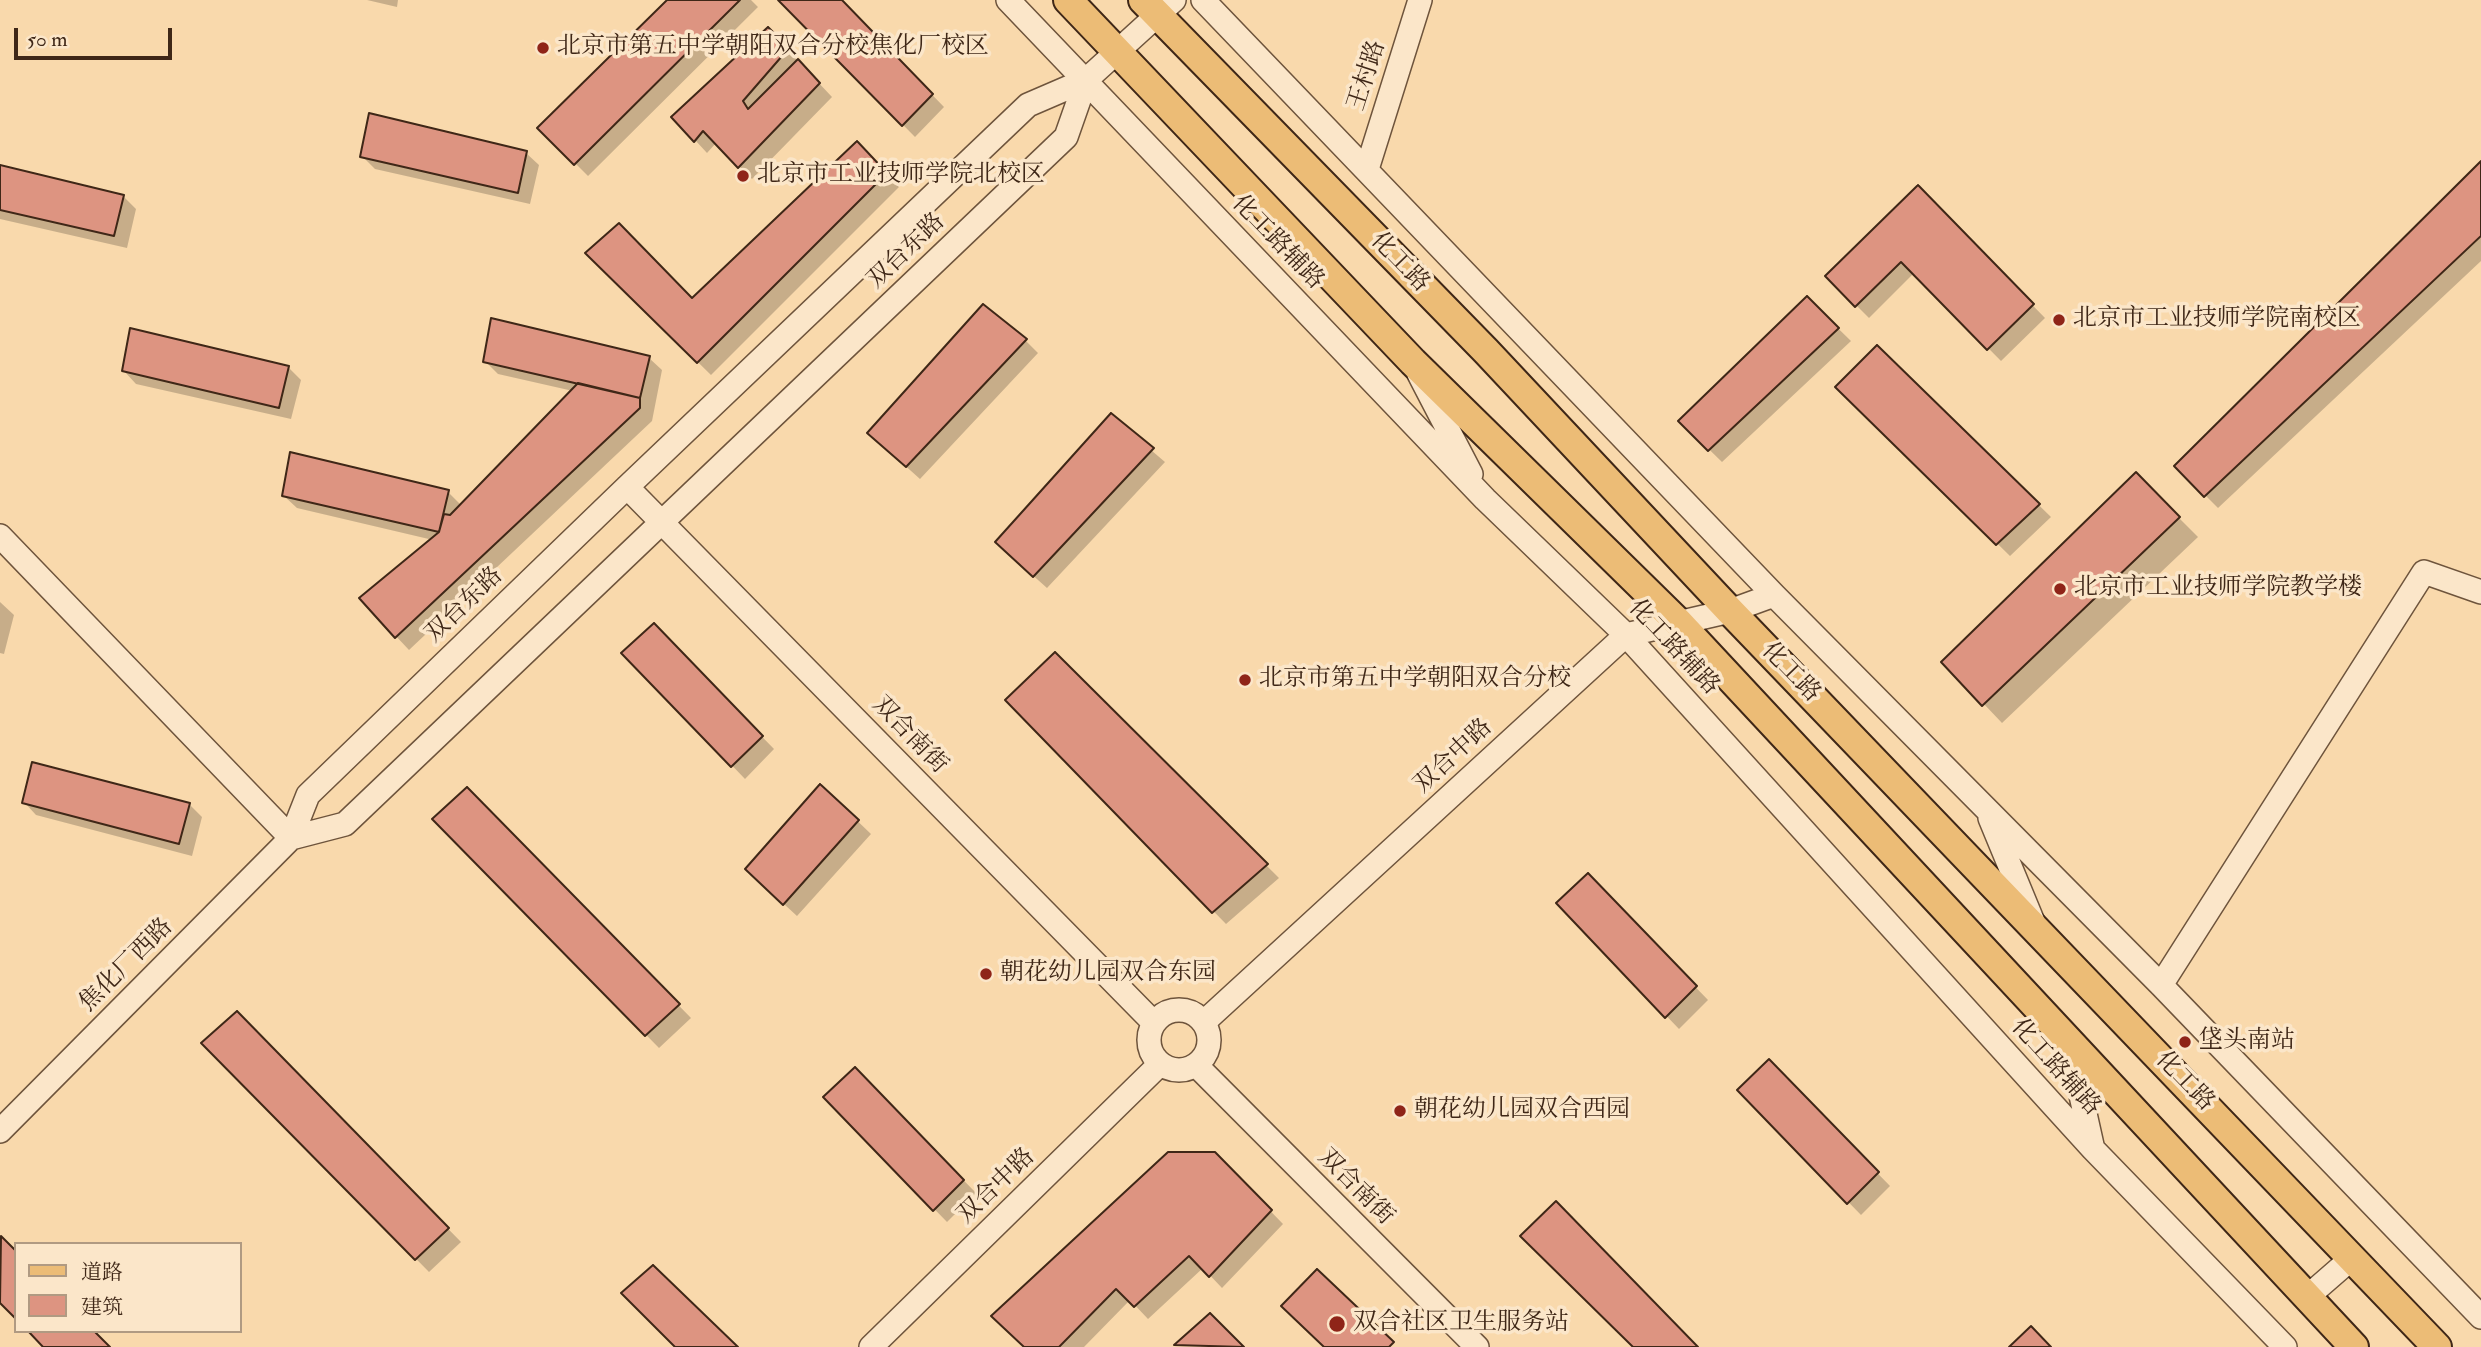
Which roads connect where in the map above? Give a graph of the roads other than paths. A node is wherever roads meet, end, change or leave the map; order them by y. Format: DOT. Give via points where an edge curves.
graph roads {
  1 [pos="1008,0"];
  2 [pos="1068,0"];
  3 [pos="1203,0"];
  4 [pos="1420,0"];
  5 [pos="1158,5"];
  6 [pos="1118,51"];
  7 [pos="1086,80"];
  8 [pos="1367,169"];
  9 [pos="1413,362"];
  10 [pos="627,486"];
  11 [pos="1485,499"];
  12 [pos="662,522"];
  13 [pos="0,536"];
  14 [pos="2481,592"];
  15 [pos="1774,595"];
  16 [pos="1730,611"];
  17 [pos="1679,623"];
  18 [pos="1626,635"];
  19 [pos="1986,807"];
  20 [pos="291,838"];
  21 [pos="2036,928"];
  22 [pos="2161,985"];
  23 [pos="1204,1022"];
  24 [pos="1154,1023"];
  25 [pos="2070,1046"];
  26 [pos="1160,1064"];
  27 [pos="1197,1066"];
  28 [pos="0,1131"];
  29 [pos="2093,1149"];
  30 [pos="2352,1258"];
  31 [pos="2306,1298"];
  32 [pos="2481,1317"];
  33 [pos="871,1347"];
  34 [pos="1477,1347"];
  35 [pos="2285,1347"];
  36 [pos="2354,1347"];
  37 [pos="2437,1347"];
  1 -- 7 [label="street, 化工路辅路"];
  2 -- 6 [label="main road, 化工路"];
  3 -- 8 [label="street"];
  4 -- 8 [label="street, 王村路"];
  5 -- 6 [label="street"];
  5 -- 16 [label="main road, 化工路"];
  6 -- 7 [label="street"];
  6 -- 9 [label="main road, 化工路"];
  7 -- 10 [label="street, 双台东路" via="1028,105"];
  7 -- 11 [label="street, 化工路辅路"];
  7 -- 12 [label="street, 双台东路" via="1066,136"];
  8 -- 15 [label="street"];
  9 -- 11 [label="street"];
  9 -- 17 [label="main road, 化工路"];
  10 -- 12 [label="street, 双合南街"];
  10 -- 20 [label="street, 双台东路" via="307,795"];
  11 -- 18 [label="street, 化工路辅路"];
  12 -- 20 [label="street, 双台东路" via="345,824"];
  12 -- 24 [label="street, 双合南街"];
  13 -- 20 [label="street"];
  14 -- 22 [label="street" via="2424,572"];
  15 -- 16 [label="street, 双合中路"];
  15 -- 19 [label="street"];
  16 -- 17 [label="street, 双合中路"];
  16 -- 21 [label="main road, 化工路"];
  17 -- 18 [label="street, 双合中路"];
  17 -- 25 [label="main road, 化工路"];
  18 -- 23 [label="street, 双合中路"];
  18 -- 29 [label="street, 化工路辅路"];
  19 -- 21 [label="street"];
  19 -- 22 [label="street"];
  20 -- 28 [label="street, 焦化厂西路"];
  21 -- 30 [label="main road, 化工路"];
  22 -- 32 [label="street"];
  23 -- 24 [label="street" via="1179,1010"];
  23 -- 27 [label="street" via="1210,1041"];
  24 -- 26 [label="street" via="1150,1049"];
  25 -- 29 [label="street"];
  25 -- 31 [label="main road, 化工路"];
  26 -- 27 [label="street" via="1178,1071"];
  26 -- 33 [label="street, 双合中路"];
  27 -- 34 [label="street, 双合南街"];
  29 -- 35 [label="street, 化工路辅路"];
  30 -- 31 [label="street"];
  30 -- 37 [label="main road, 化工路"];
  31 -- 36 [label="main road, 化工路"];
}
